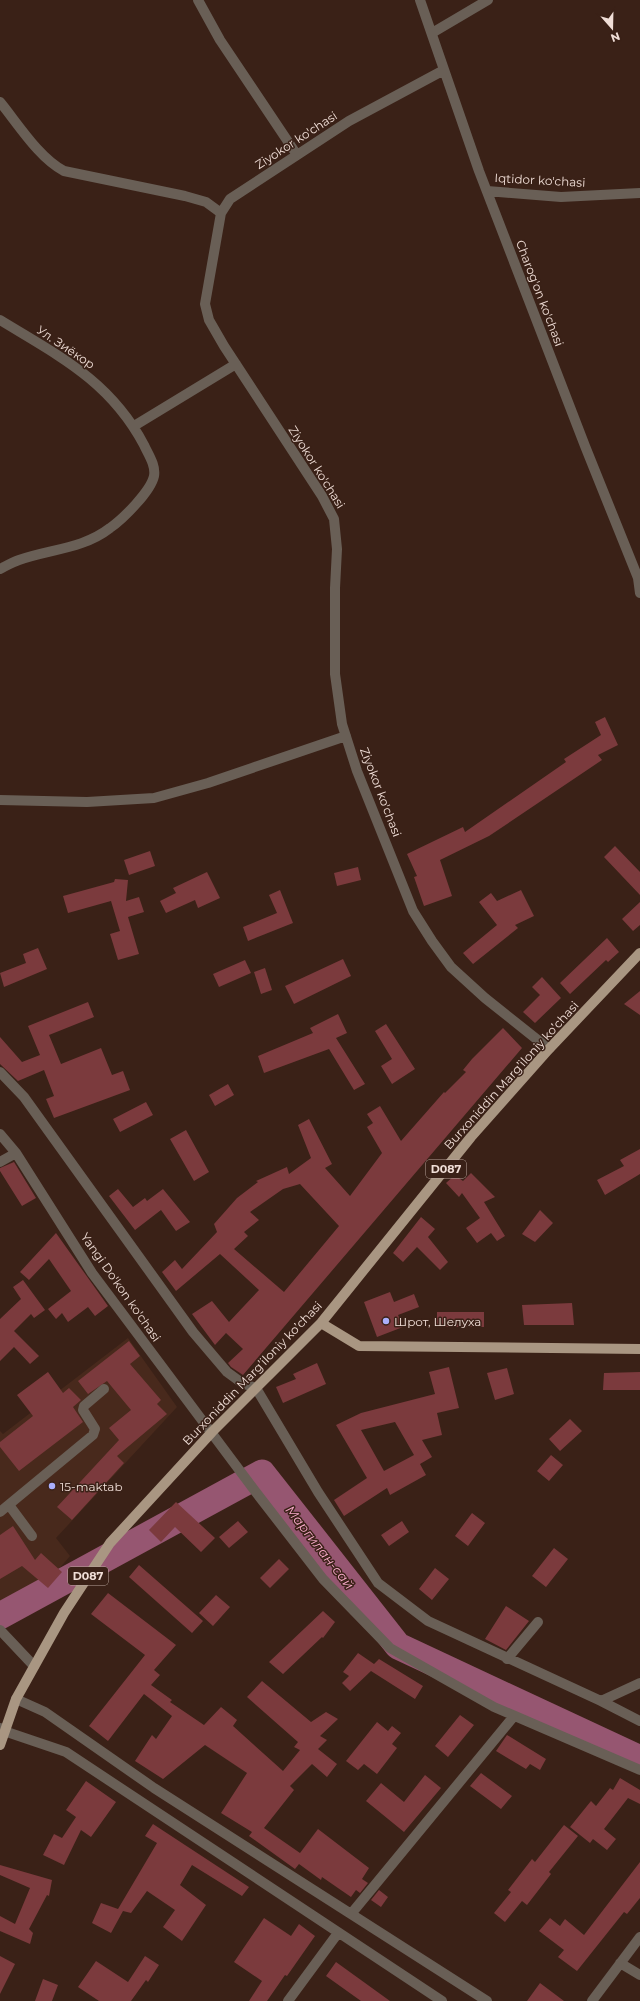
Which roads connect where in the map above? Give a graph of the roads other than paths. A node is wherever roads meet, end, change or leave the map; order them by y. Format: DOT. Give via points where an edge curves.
graph roads {
  1 [pos="198,0"];
  2 [pos="420,0"];
  3 [pos="488,0"];
  4 [pos="432,33"];
  5 [pos="444,70"];
  6 [pos="0,102"];
  7 [pos="297,155"];
  8 [pos="487,191"];
  9 [pos="640,193"];
  10 [pos="221,213"];
  11 [pos="0,320"];
  12 [pos="236,364"];
  13 [pos="134,426"];
  14 [pos="0,569"];
  15 [pos="640,593"];
  16 [pos="346,736"];
  17 [pos="0,800"];
  18 [pos="640,953"];
  19 [pos="549,1049"];
  20 [pos="0,1072"];
  21 [pos="0,1134"];
  22 [pos="16,1153"];
  23 [pos="0,1162"];
  24 [pos="321,1323"];
  25 [pos="640,1349"];
  26 [pos="256,1388"];
  27 [pos="104,1389"];
  28 [pos="212,1432"];
  29 [pos="9,1505"];
  30 [pos="0,1512"];
  31 [pos="32,1536"];
  32 [pos="538,1622"];
  33 [pos="2,1632"];
  34 [pos="507,1659"];
  35 [pos="34,1666"];
  36 [pos="640,1683"];
  37 [pos="16,1698"];
  38 [pos="601,1701"];
  39 [pos="514,1716"];
  40 [pos="640,1721"];
  41 [pos="2,1729"];
  42 [pos="0,1745"];
  43 [pos="640,1770"];
  44 [pos="351,1914"];
  45 [pos="338,1933"];
  46 [pos="640,1937"];
  47 [pos="620,1963"];
  48 [pos="640,1975"];
  49 [pos="288,2001"];
  50 [pos="442,2001"];
  51 [pos="487,2001"];
  52 [pos="592,2001"];
  1 -- 7 [label="street" via="220,40"];
  2 -- 4 [label="street, Charog'on ko'chasi"];
  3 -- 4 [label="street"];
  4 -- 5 [label="street, Charog'on ko'chasi"];
  5 -- 7 [label="street, Ziyokor ko'chasi" via="349,121"];
  5 -- 8 [label="street, Charog'on ko'chasi"];
  6 -- 10 [label="street" via="33,142 64,171 199,200"];
  7 -- 10 [label="street, Ziyokor ko'chasi" via="230,198"];
  8 -- 9 [label="street, Iqtidor ko'chasi" via="561,197"];
  8 -- 15 [label="street, Charog'on ko'chasi" via="638,578"];
  10 -- 12 [label="street, Ziyokor ko'chasi" via="205,304 209,320"];
  11 -- 13 [label="street, Ул. Зиёкор" via="80,369 101,387"];
  12 -- 13 [label="street"];
  12 -- 16 [label="street, Ziyokor ko'chasi" via="322,496 334,519 337,548 334,588 335,674"];
  13 -- 14 [label="street, Ул. Зиёкор" via="152,461 154,475 147,492 110,529 82,544 20,560"];
  16 -- 17 [label="street" via="215,781 154,798 87,802"];
  16 -- 19 [label="street, Ziyokor ko'chasi" via="357,771 414,911 432,942 451,967"];
  18 -- 19 [label="main road, Burxoniddin Marg’iloniy ko’chasi / D087"];
  19 -- 24 [label="main road, Burxoniddin Marg’iloniy ko’chasi / D087" via="471,1137"];
  20 -- 26 [label="street" via="24,1097 193,1332 227,1372 242,1383"];
  21 -- 22 [label="street, Yangi Do'kon ko'chasi"];
  22 -- 23 [label="street"];
  22 -- 28 [label="street, Yangi Do'kon ko'chasi" via="92,1273"];
  24 -- 25 [label="main road" via="359,1346"];
  24 -- 26 [label="main road, Burxoniddin Marg’iloniy ko’chasi / D087"];
  26 -- 28 [label="main road, Burxoniddin Marg’iloniy ko’chasi / D087"];
  26 -- 34 [label="street" via="318,1492 378,1583 428,1621"];
  27 -- 29 [label="street" via="84,1406 83,1410 95,1429 93,1435"];
  28 -- 35 [label="main road, Burxoniddin Marg’iloniy ko’chasi / D087" via="110,1543 64,1613"];
  28 -- 39 [label="street, Yangi Do'kon ko'chasi" via="323,1579 390,1648 494,1708"];
  29 -- 30 [label="street"];
  29 -- 31 [label="street"];
  32 -- 34 [label="street"];
  33 -- 35 [label="street"];
  34 -- 38 [label="street"];
  35 -- 37 [label="main road, Burxoniddin Marg’iloniy ko’chasi / D087"];
  36 -- 38 [label="street"];
  37 -- 41 [label="main road, Burxoniddin Marg’iloniy ko’chasi / D087"];
  37 -- 44 [label="street" via="45,1712 154,1788"];
  38 -- 40 [label="street"];
  39 -- 43 [label="street, Yangi Do'kon ko'chasi"];
  39 -- 44 [label="street"];
  41 -- 42 [label="main road, Burxoniddin Marg’iloniy ko’chasi / D087"];
  41 -- 45 [label="street" via="66,1752"];
  44 -- 51 [label="street"];
  45 -- 49 [label="street"];
  45 -- 50 [label="street"];
  46 -- 47 [label="street"];
  47 -- 48 [label="street"];
  47 -- 52 [label="street"];
}
